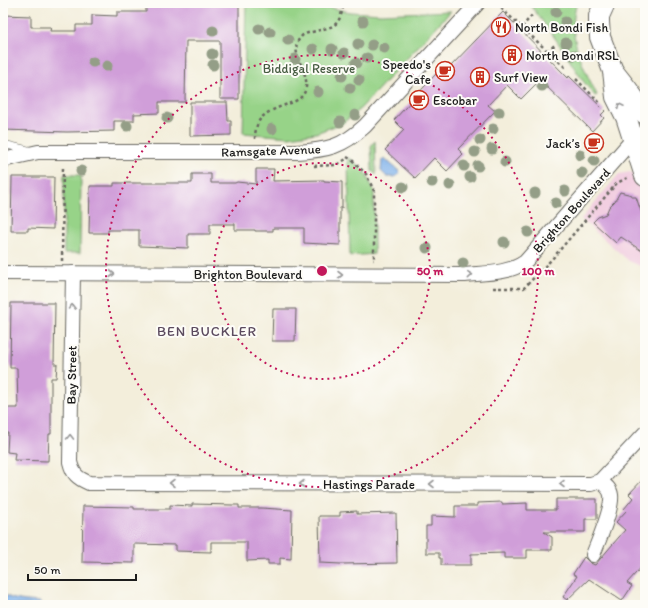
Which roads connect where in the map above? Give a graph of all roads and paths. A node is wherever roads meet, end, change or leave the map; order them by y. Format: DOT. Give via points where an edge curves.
graph roads {
  1 [pos="344,3"];
  2 [pos="370,3"];
  3 [pos="377,3"];
  4 [pos="478,3"];
  5 [pos="487,3"];
  6 [pos="605,3"];
  7 [pos="534,14"];
  8 [pos="522,27"];
  9 [pos="555,44"];
  10 [pos="547,51"];
  11 [pos="567,69"];
  12 [pos="613,71"];
  13 [pos="576,79"];
  14 [pos="595,98"];
  15 [pos="645,114"];
  16 [pos="641,137"];
  17 [pos="255,139"];
  18 [pos="3,144"];
  19 [pos="337,146"];
  20 [pos="38,152"];
  21 [pos="63,152"];
  22 [pos="3,160"];
  23 [pos="645,176"];
  24 [pos="73,273"];
  25 [pos="3,274"];
  26 [pos="367,275"];
  27 [pos="645,433"];
  28 [pos="74,475"];
  29 [pos="600,481"];
  30 [pos="594,555"];
  1 -- 17 [label="path" via="341,18 335,26 306,33 298,40 297,52 306,76 306,89 299,99 271,111 259,120"];
  2 -- 3 [label="path"];
  4 -- 19 [label="street, Ramsgate Avenue" via="365,126"];
  5 -- 8 [label="path" via="496,4"];
  6 -- 12 [label="street" via="599,16 599,30 602,45"];
  7 -- 8 [label="path"];
  8 -- 10 [label="path"];
  9 -- 10 [label="path"];
  10 -- 11 [label="path"];
  12 -- 15 [label="street"];
  16 -- 12 [label="street, one-way" via="626,117 616,97"];
  13 -- 14 [label="path"];
  16 -- 23 [label="street"];
  26 -- 16 [label="street, Brighton Boulevard, one-way" via="465,275 494,273 518,266"];
  18 -- 20 [label="lane"];
  19 -- 21 [label="street, Ramsgate Avenue" via="318,151 297,152"];
  19 -- 26 [label="path" via="366,174 374,191 374,260 368,260"];
  20 -- 21 [label="street, Ramsgate Avenue"];
  20 -- 22 [label="street, Ramsgate Avenue"];
  21 -- 24 [label="path" via="62,266"];
  24 -- 25 [label="street, Brighton Boulevard"];
  24 -- 26 [label="street, Brighton Boulevard, one-way"];
  28 -- 24 [label="street, Bay Street, one-way" via="70,462"];
  27 -- 29 [label="street"];
  29 -- 28 [label="street, Hastings Parade, one-way" via="591,484 89,483"];
  29 -- 30 [label="street" via="608,486 611,495 610,507"];
}
